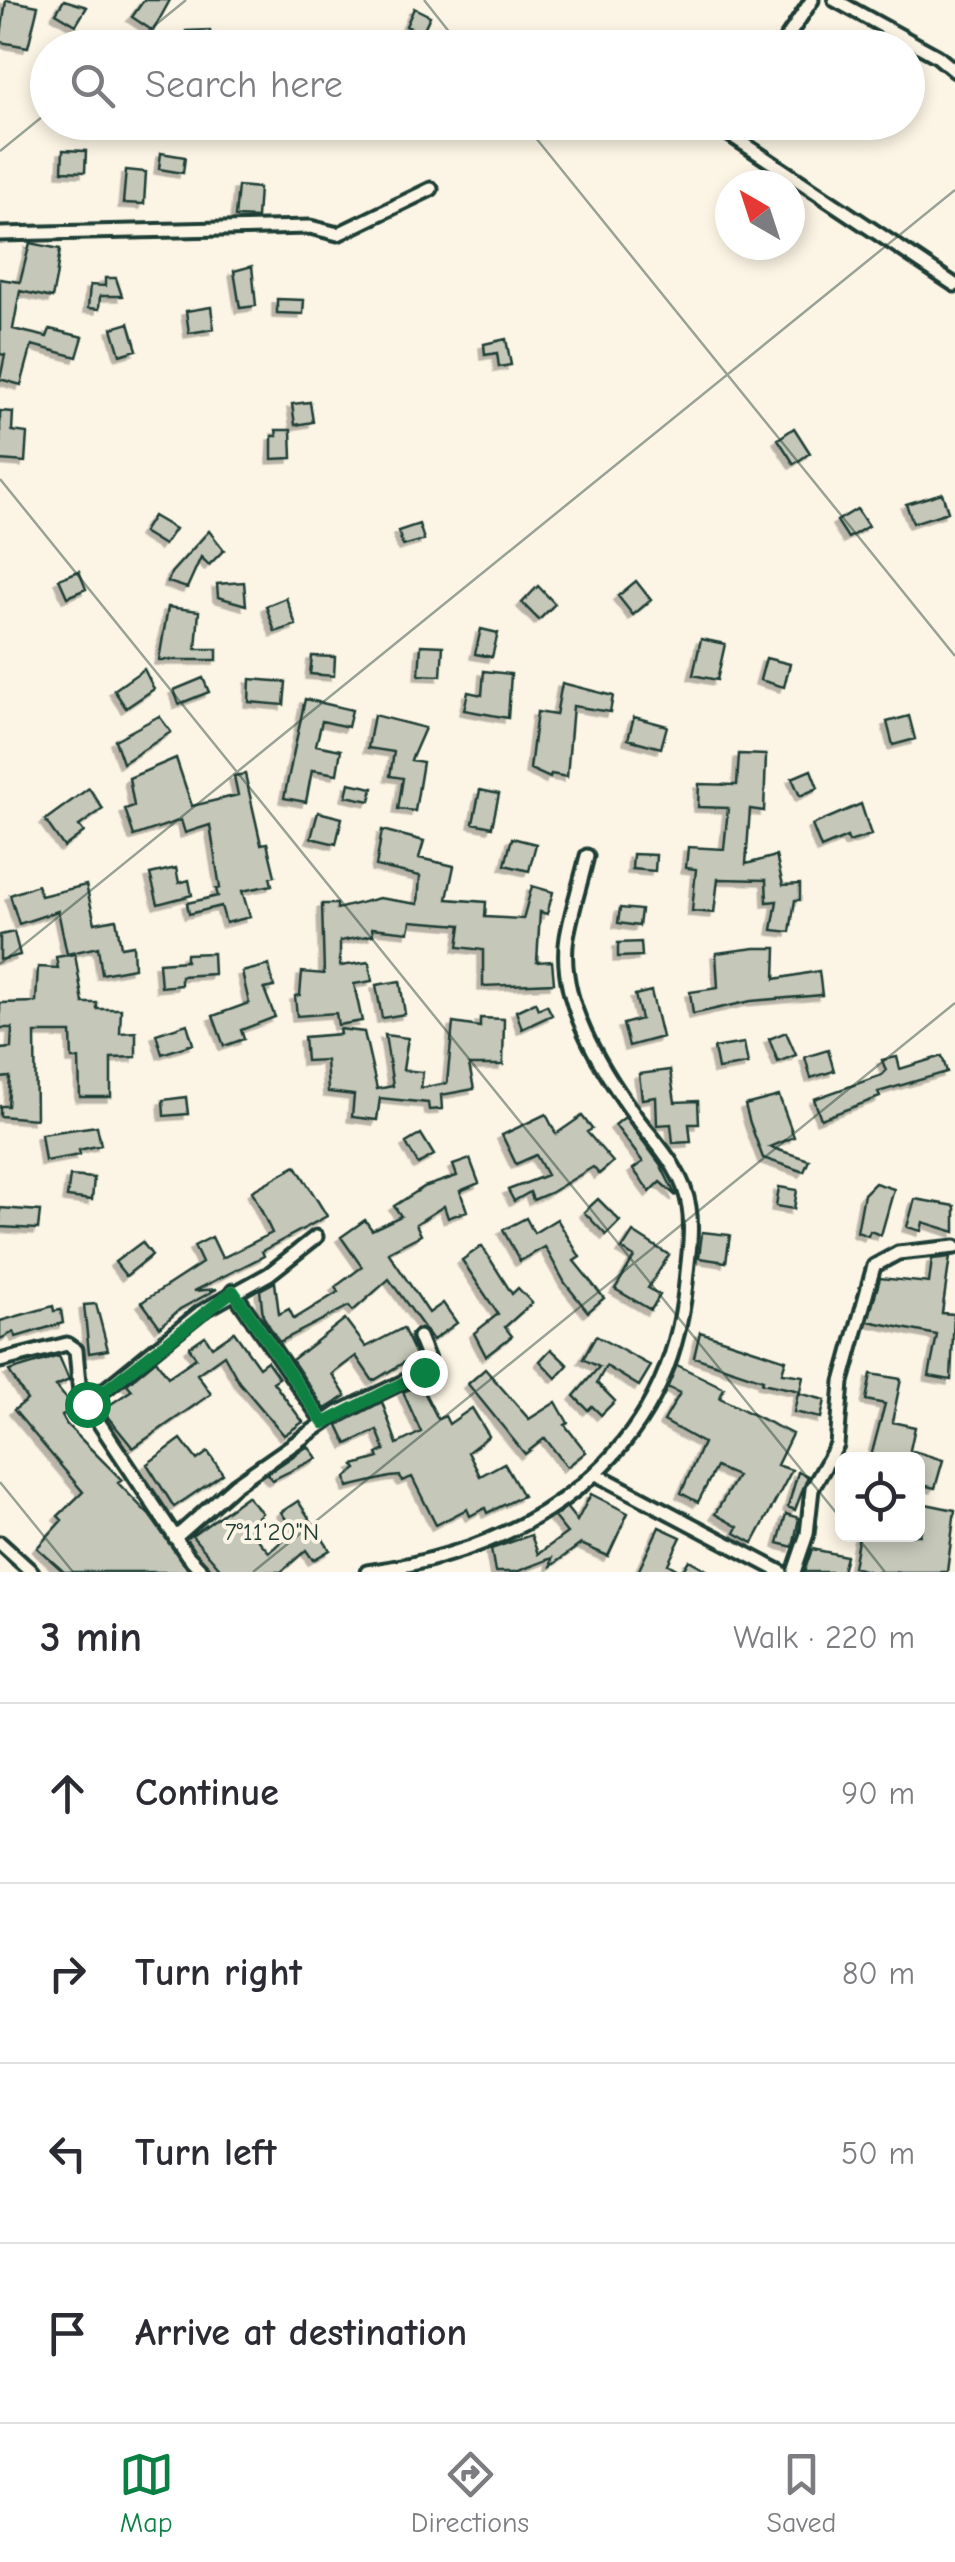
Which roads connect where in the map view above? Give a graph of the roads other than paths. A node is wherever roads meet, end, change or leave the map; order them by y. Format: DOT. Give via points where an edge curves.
graph roads {
  1 [pos="812,0"];
  2 [pos="835,0"];
  3 [pos="792,30"];
  4 [pos="890,30"];
  5 [pos="925,49"];
  6 [pos="955,72"];
  7 [pos="747,140"];
  8 [pos="430,190"];
  9 [pos="0,234"];
  10 [pos="955,284"];
  11 [pos="587,856"];
  12 [pos="316,1237"];
  13 [pos="955,1247"];
  14 [pos="233,1291"];
  15 [pos="419,1337"];
  16 [pos="0,1360"];
  17 [pos="87,1404"];
  18 [pos="324,1423"];
  19 [pos="598,1474"];
  20 [pos="175,1538"];
  21 [pos="0,1543"];
  22 [pos="32,1572"];
  23 [pos="203,1572"];
  24 [pos="367,1572"];
  25 [pos="781,1572"];
  26 [pos="794,1572"];
  1 -- 3 [label="street"];
  2 -- 4 [label="street"];
  5 -- 6 [label="street"];
  7 -- 10 [label="street"];
  8 -- 9 [label="street" via="338,234 310,227"];
  11 -- 19 [label="street" via="566,940 569,984 601,1062 676,1168 689,1207 682,1322 663,1382 644,1418"];
  12 -- 14 [label="street" via="269,1274"];
  13 -- 26 [label="street" via="898,1253 874,1266 842,1382 838,1445 812,1488"];
  14 -- 17 [label="street"];
  14 -- 18 [label="street"];
  15 -- 18 [label="street" via="429,1362 424,1372"];
  16 -- 17 [label="street" via="72,1346"];
  17 -- 20 [label="street"];
  18 -- 20 [label="street" via="235,1485"];
  19 -- 24 [label="street" via="526,1522 456,1554"];
  19 -- 25 [label="street"];
  20 -- 23 [label="street"];
  21 -- 22 [label="street"];
}
